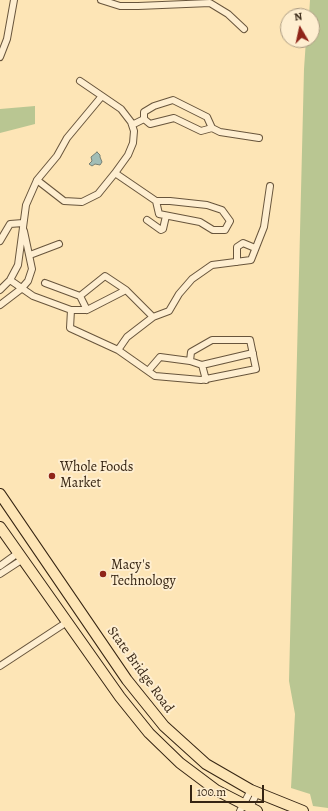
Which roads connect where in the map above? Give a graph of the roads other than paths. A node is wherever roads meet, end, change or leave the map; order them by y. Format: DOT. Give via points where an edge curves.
graph roads {
  1 [pos="14,0"];
  2 [pos="101,0"];
  3 [pos="244,30"];
  4 [pos="0,57"];
  5 [pos="80,81"];
  6 [pos="102,96"];
  7 [pos="144,119"];
  8 [pos="132,124"];
  9 [pos="212,128"];
  10 [pos="259,138"];
  11 [pos="115,173"];
  12 [pos="37,180"];
  13 [pos="270,186"];
  14 [pos="156,201"];
  15 [pos="166,216"];
  16 [pos="147,220"];
  17 [pos="23,224"];
  18 [pos="0,240"];
  19 [pos="59,244"];
  20 [pos="255,248"];
  21 [pos="30,255"];
  22 [pos="237,262"];
  23 [pos="10,280"];
  24 [pos="45,283"];
  25 [pos="22,288"];
  26 [pos="0,290"];
  27 [pos="126,290"];
  28 [pos="80,296"];
  29 [pos="0,305"];
  30 [pos="71,310"];
  31 [pos="87,310"];
  32 [pos="153,317"];
  33 [pos="118,350"];
  34 [pos="253,353"];
  35 [pos="190,361"];
  36 [pos="202,365"];
  37 [pos="148,371"];
  38 [pos="206,380"];
  39 [pos="0,494"];
  40 [pos="0,527"];
  41 [pos="20,556"];
  42 [pos="0,566"];
  43 [pos="0,574"];
  44 [pos="67,622"];
  45 [pos="0,666"];
  46 [pos="254,791"];
  47 [pos="248,809"];
  48 [pos="303,811"];
  1 -- 4 [label="street" via="7,39"];
  2 -- 3 [label="street" via="120,6 210,3 228,14"];
  5 -- 6 [label="street"];
  6 -- 8 [label="street" via="121,109"];
  6 -- 12 [label="street"];
  7 -- 8 [label="street"];
  7 -- 9 [label="street" via="150,124 174,118 201,131"];
  7 -- 9 [label="street" via="144,112 173,100 207,117"];
  8 -- 11 [label="street" via="133,143"];
  9 -- 10 [label="street" via="220,132"];
  11 -- 12 [label="street" via="98,194 82,202 64,200"];
  11 -- 14 [label="street"];
  12 -- 17 [label="street" via="26,205"];
  13 -- 20 [label="street" via="264,227"];
  14 -- 15 [label="street" via="159,214"];
  14 -- 15 [label="street" via="207,205 222,210 230,221 225,230 213,230 200,222"];
  15 -- 16 [label="street" via="164,229 161,230"];
  17 -- 18 [label="street" via="10,224"];
  17 -- 21 [label="street"];
  17 -- 23 [label="street" via="18,265"];
  19 -- 21 [label="street"];
  20 -- 22 [label="street" via="250,260"];
  20 -- 22 [label="street" via="243,243 237,247"];
  21 -- 25 [label="street" via="32,269 28,281"];
  22 -- 32 [label="street" via="212,265 192,279 169,311"];
  23 -- 25 [label="street"];
  23 -- 26 [label="street"];
  24 -- 28 [label="street"];
  25 -- 29 [label="street"];
  25 -- 30 [label="street" via="33,296"];
  27 -- 28 [label="street" via="105,276"];
  27 -- 31 [label="street"];
  27 -- 32 [label="street"];
  28 -- 31 [label="street"];
  30 -- 31 [label="street"];
  30 -- 33 [label="street" via="70,328"];
  32 -- 33 [label="street" via="127,337"];
  33 -- 37 [label="street"];
  34 -- 35 [label="street" via="250,340 212,340 191,352"];
  34 -- 36 [label="street"];
  34 -- 38 [label="street" via="256,369"];
  35 -- 36 [label="street"];
  35 -- 37 [label="street" via="160,357"];
  36 -- 38 [label="street"];
  37 -- 38 [label="street" via="156,376"];
  39 -- 46 [label="highway, State Bridge Road" via="127,680 164,726 206,764"];
  40 -- 41 [label="highway"];
  41 -- 42 [label="street"];
  41 -- 43 [label="street" via="14,565"];
  41 -- 44 [label="highway"];
  44 -- 45 [label="street"];
  44 -- 47 [label="highway" via="120,697 149,732 180,763 216,790"];
  46 -- 47 [label="street"];
  46 -- 48 [label="highway, State Bridge Road"];
}
